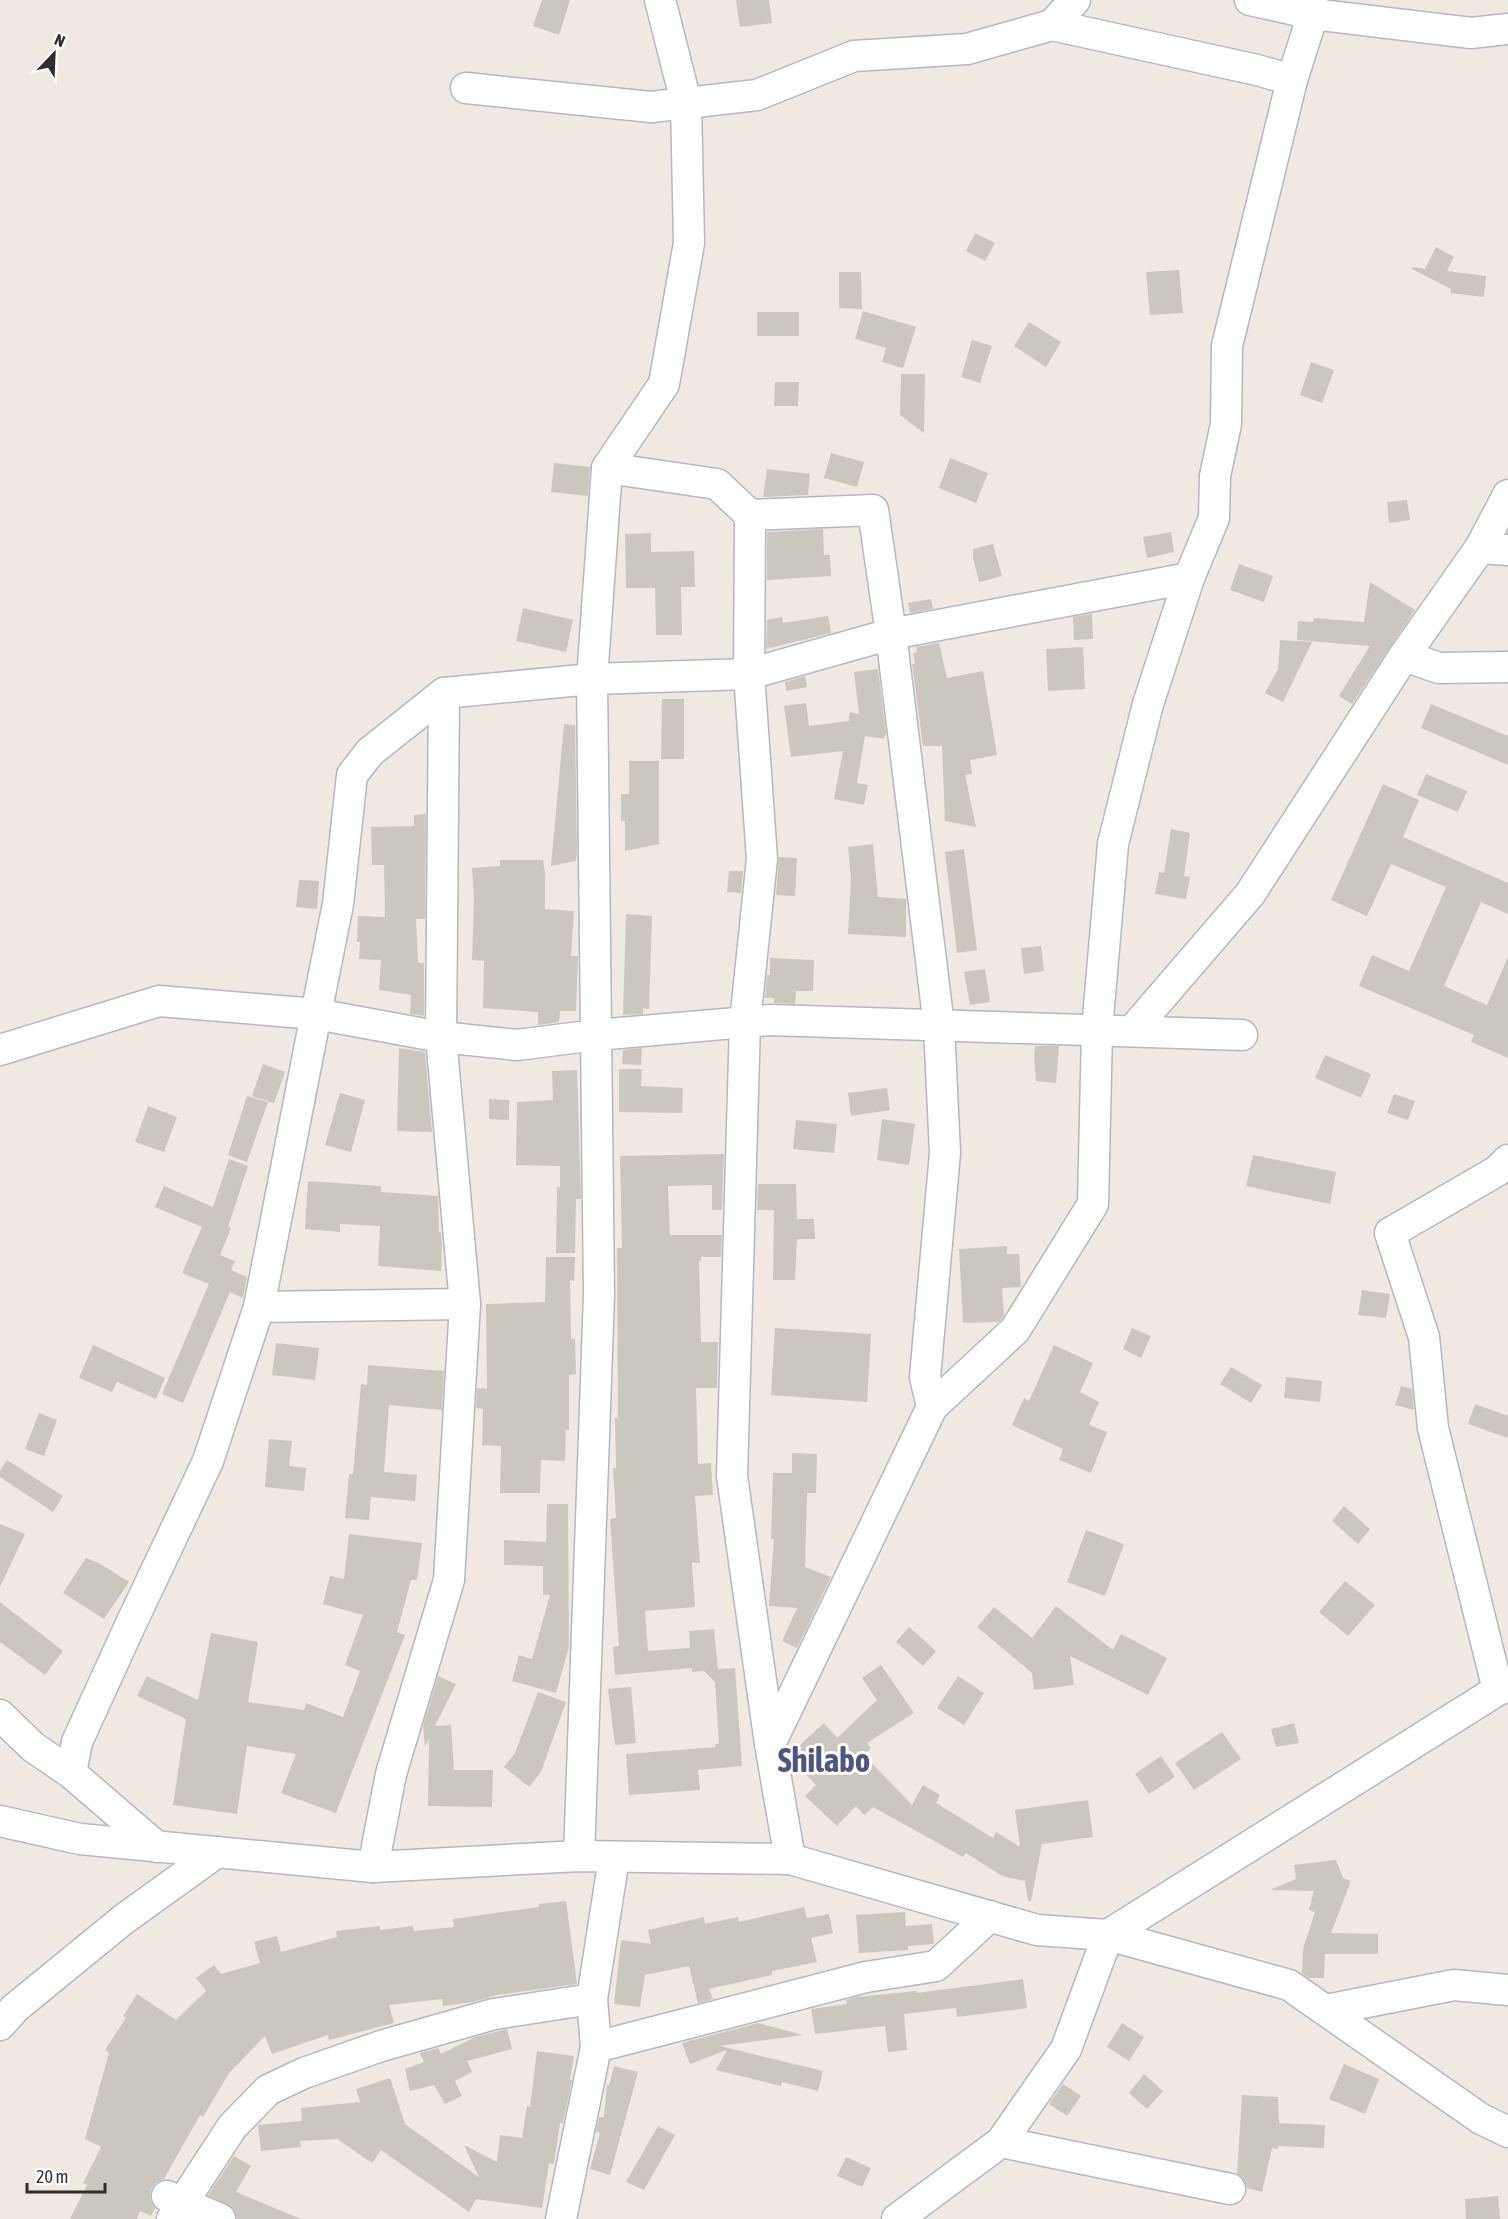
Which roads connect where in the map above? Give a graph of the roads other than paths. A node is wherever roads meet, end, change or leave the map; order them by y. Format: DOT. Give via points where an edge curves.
graph roads {
  1 [pos="660,0"];
  2 [pos="1075,0"];
  3 [pos="1250,0"];
  4 [pos="1312,7"];
  5 [pos="1052,26"];
  6 [pos="1508,29"];
  7 [pos="1292,80"];
  8 [pos="466,88"];
  9 [pos="686,102"];
  10 [pos="607,468"];
  11 [pos="1508,495"];
  12 [pos="750,515"];
  13 [pos="1494,549"];
  14 [pos="1189,578"];
  15 [pos="891,634"];
  16 [pos="1404,656"];
  17 [pos="1508,668"];
  18 [pos="749,674"];
  19 [pos="592,679"];
  20 [pos="444,693"];
  21 [pos="316,1014"];
  22 [pos="745,1022"];
  23 [pos="939,1026"];
  24 [pos="1097,1030"];
  25 [pos="1132,1031"];
  26 [pos="596,1035"];
  27 [pos="1242,1035"];
  28 [pos="441,1037"];
  29 [pos="0,1050"];
  30 [pos="1508,1160"];
  31 [pos="465,1304"];
  32 [pos="259,1307"];
  33 [pos="932,1407"];
  34 [pos="1503,1688"];
  35 [pos="0,1715"];
  36 [pos="770,1744"];
  37 [pos="71,1773"];
  38 [pos="0,1821"];
  39 [pos="157,1847"];
  40 [pos="217,1852"];
  41 [pos="579,1856"];
  42 [pos="614,1858"];
  43 [pos="790,1859"];
  44 [pos="373,1867"];
  45 [pos="990,1916"];
  46 [pos="1108,1935"];
  47 [pos="1508,1990"];
  48 [pos="592,1999"];
  49 [pos="1326,2010"];
  50 [pos="0,2025"];
  51 [pos="596,2047"];
  52 [pos="1508,2132"];
  53 [pos="1001,2142"];
  54 [pos="1230,2189"];
  55 [pos="174,2206"];
  56 [pos="220,2219"];
  57 [pos="561,2219"];
  58 [pos="897,2219"];
  1 -- 9 [label="street"];
  2 -- 5 [label="street"];
  3 -- 4 [label="street"];
  4 -- 6 [label="street" via="1471,33"];
  4 -- 7 [label="street"];
  5 -- 7 [label="street"];
  5 -- 9 [label="street" via="967,49 854,56 757,95"];
  7 -- 14 [label="street" via="1227,346 1226,424 1215,476 1214,518"];
  8 -- 9 [label="street" via="651,107"];
  9 -- 10 [label="street" via="689,243 664,384"];
  10 -- 12 [label="street" via="717,484"];
  10 -- 19 [label="street"];
  11 -- 13 [label="street"];
  12 -- 15 [label="street" via="873,510"];
  12 -- 18 [label="street"];
  13 -- 16 [label="street"];
  14 -- 15 [label="street"];
  14 -- 24 [label="street" via="1148,704 1113,844"];
  15 -- 18 [label="street"];
  15 -- 23 [label="street"];
  16 -- 17 [label="street" via="1439,668"];
  16 -- 25 [label="street" via="1250,894"];
  18 -- 19 [label="street"];
  18 -- 22 [label="street" via="762,859"];
  19 -- 20 [label="street"];
  19 -- 26 [label="street"];
  20 -- 21 [label="street" via="370,752 352,775 338,904"];
  20 -- 28 [label="street"];
  21 -- 28 [label="street"];
  21 -- 29 [label="street" via="159,1001"];
  21 -- 32 [label="street"];
  22 -- 23 [label="street"];
  22 -- 26 [label="street"];
  22 -- 36 [label="street" via="732,1476"];
  23 -- 24 [label="street"];
  23 -- 33 [label="street" via="945,1153 925,1377"];
  24 -- 25 [label="street"];
  24 -- 33 [label="street" via="1093,1204 1015,1330"];
  25 -- 27 [label="street"];
  26 -- 28 [label="street" via="517,1045"];
  26 -- 41 [label="street" via="599,1295"];
  28 -- 31 [label="street"];
  30 -- 34 [label="street" via="1497,1171 1390,1233 1424,1337 1433,1428"];
  31 -- 32 [label="street"];
  31 -- 44 [label="street" via="448,1580 392,1774"];
  32 -- 37 [label="street" via="208,1461 77,1743"];
  33 -- 36 [label="street"];
  34 -- 46 [label="street"];
  35 -- 37 [label="street" via="33,1747"];
  36 -- 43 [label="street"];
  37 -- 39 [label="street"];
  38 -- 39 [label="street" via="80,1839"];
  39 -- 40 [label="street"];
  40 -- 44 [label="street"];
  40 -- 50 [label="street" via="124,1919 15,2008"];
  41 -- 42 [label="street"];
  41 -- 44 [label="street"];
  42 -- 43 [label="street"];
  42 -- 48 [label="street"];
  43 -- 45 [label="street"];
  45 -- 46 [label="street" via="1037,1930"];
  45 -- 51 [label="street" via="936,1966 866,1977"];
  46 -- 49 [label="street" via="1289,1985"];
  46 -- 53 [label="street" via="1066,2049"];
  47 -- 49 [label="street" via="1454,1985"];
  48 -- 51 [label="street"];
  48 -- 55 [label="street" via="494,2014 449,2026 304,2073 268,2090 232,2127"];
  49 -- 52 [label="street" via="1480,2119"];
  51 -- 57 [label="street"];
  53 -- 54 [label="street"];
  53 -- 58 [label="street"];
  55 -- 56 [label="street"];
}
